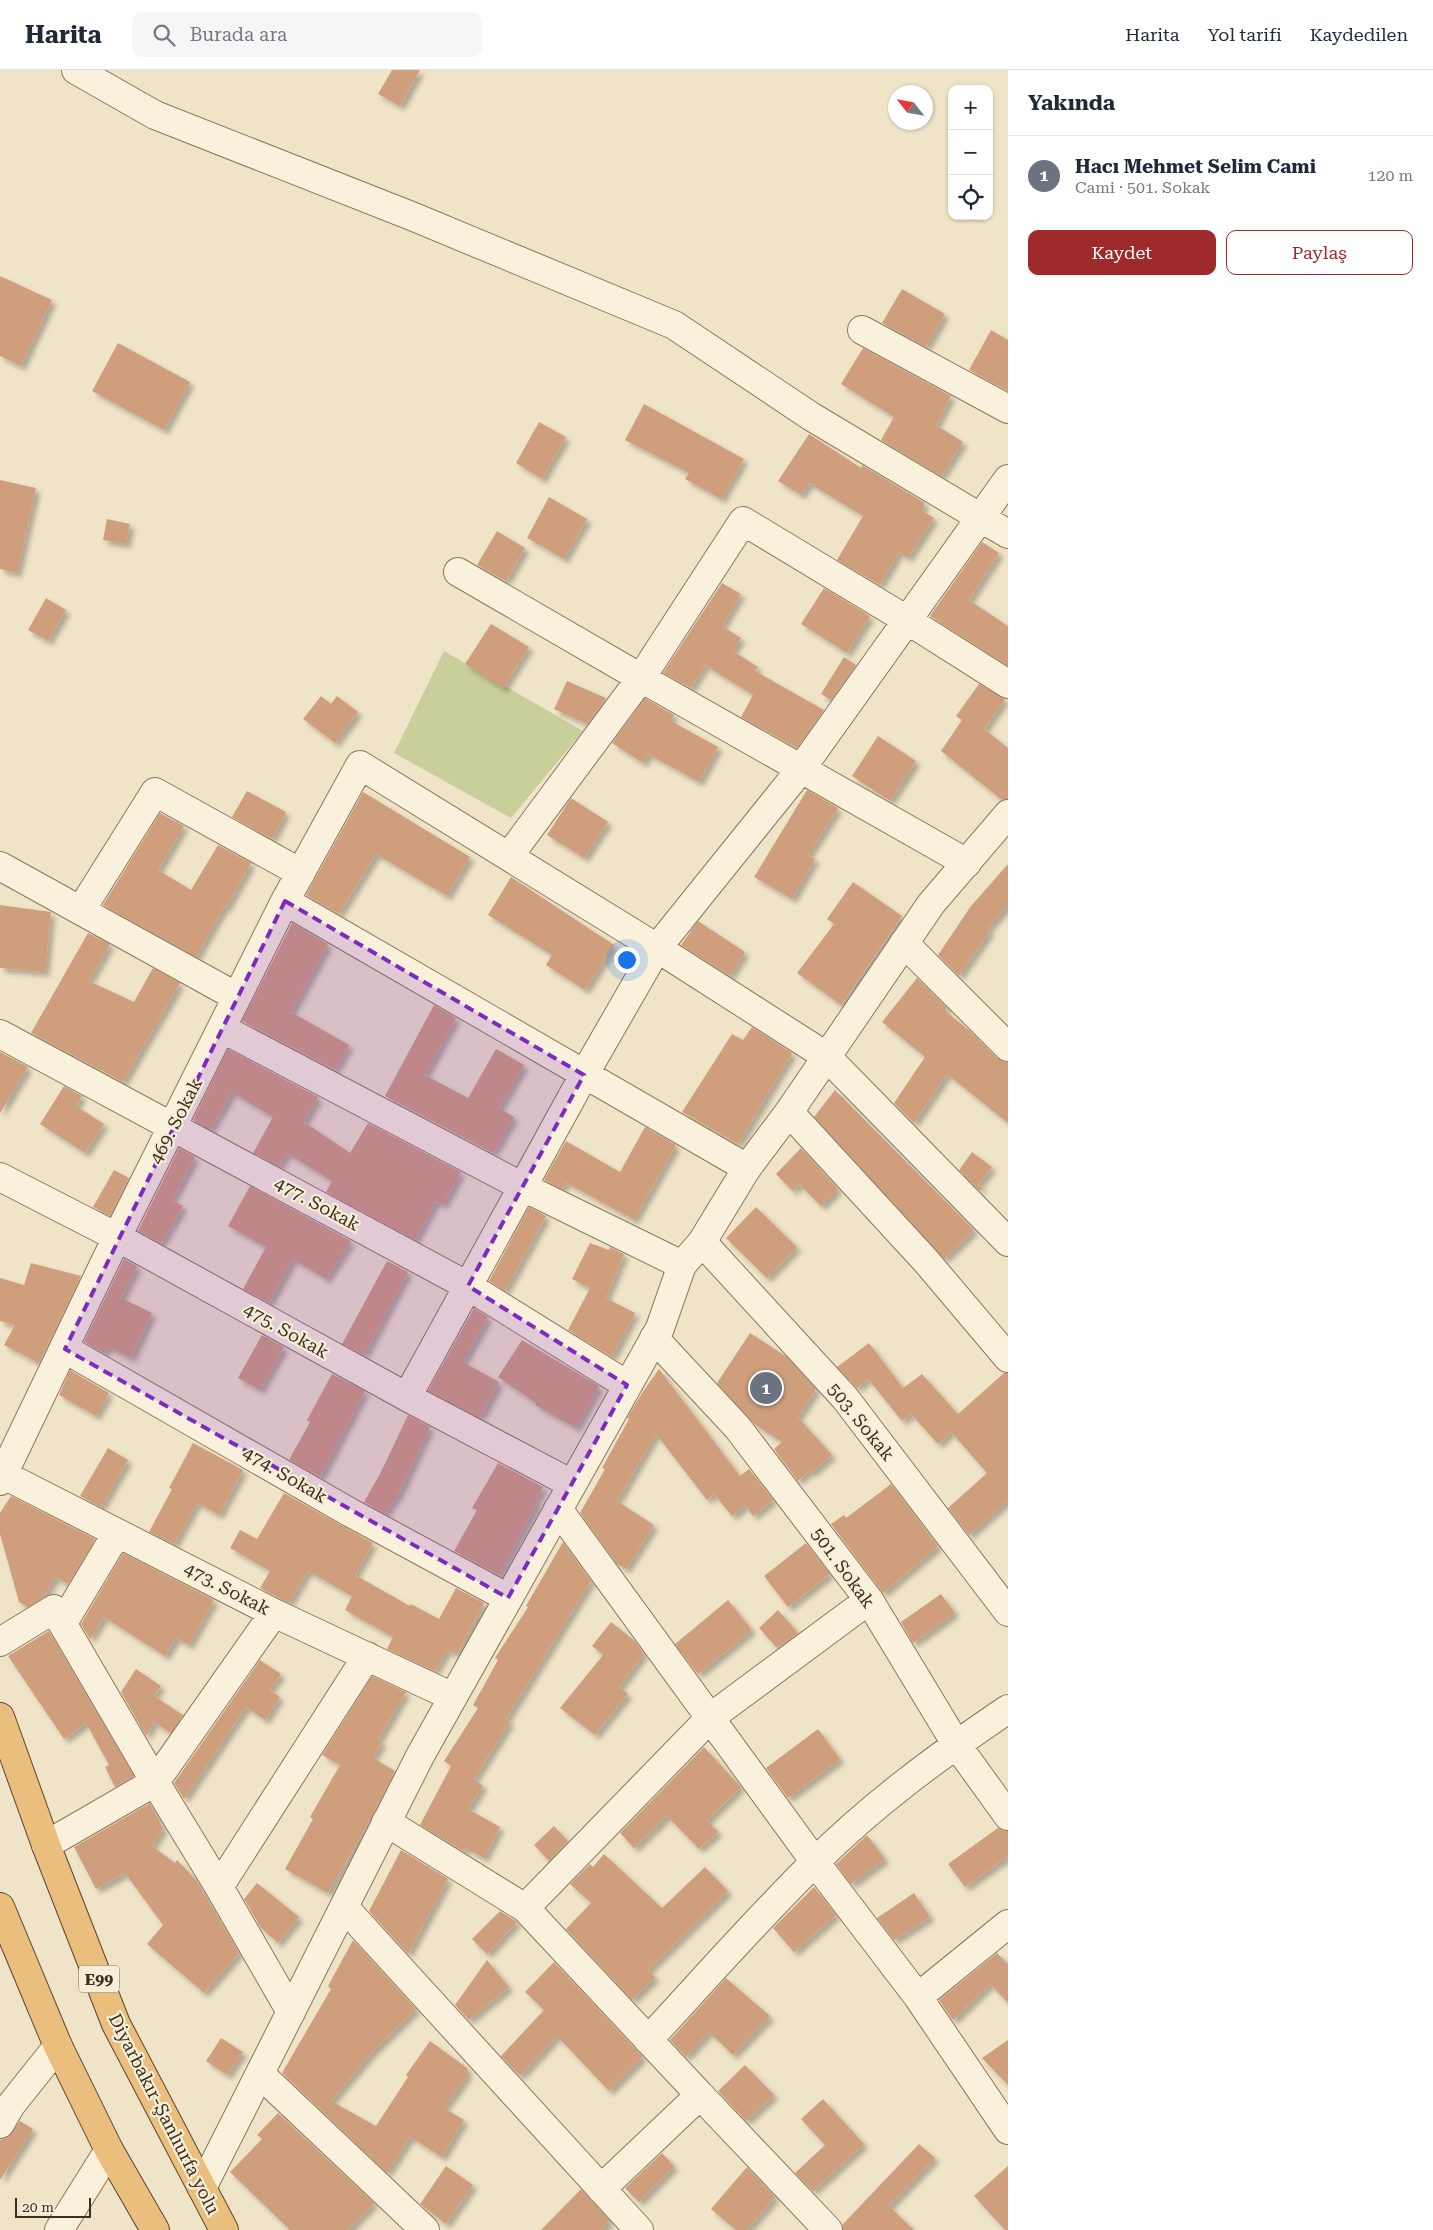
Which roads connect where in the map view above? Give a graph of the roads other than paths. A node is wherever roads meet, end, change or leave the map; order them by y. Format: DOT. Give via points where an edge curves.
graph roads {
  1 [pos="76,70"];
  2 [pos="862,330"];
  3 [pos="1008,409"];
  4 [pos="1008,479"];
  5 [pos="980,517"];
  6 [pos="1008,534"];
  7 [pos="458,572"];
  8 [pos="907,620"];
  9 [pos="641,678"];
  10 [pos="1008,684"];
  11 [pos="801,769"];
  12 [pos="1004,826"];
  13 [pos="510,856"];
  14 [pos="967,863"];
  15 [pos="0,866"];
  16 [pos="301,873"];
  17 [pos="285,901"];
  18 [pos="81,910"];
  19 [pos="904,943"];
  20 [pos="657,948"];
  21 [pos="237,997"];
  22 [pos="223,1029"];
  23 [pos="0,1034"];
  24 [pos="1008,1047"];
  25 [pos="826,1056"];
  26 [pos="584,1075"];
  27 [pos="789,1112"];
  28 [pos="173,1126"];
  29 [pos="747,1168"];
  30 [pos="0,1177"];
  31 [pos="523,1187"];
  32 [pos="117,1237"];
  33 [pos="702,1242"];
  34 [pos="1008,1242"];
  35 [pos="682,1265"];
  36 [pos="468,1286"];
  37 [pos="654,1338"];
  38 [pos="65,1349"];
  39 [pos="1008,1358"];
  40 [pos="627,1385"];
  41 [pos="407,1398"];
  42 [pos="2,1478"];
  43 [pos="572,1484"];
  44 [pos="558,1509"];
  45 [pos="117,1533"];
  46 [pos="508,1598"];
  47 [pos="868,1600"];
  48 [pos="1008,1612"];
  49 [pos="274,1613"];
  50 [pos="63,1624"];
  51 [pos="0,1642"];
  52 [pos="367,1656"];
  53 [pos="452,1697"];
  54 [pos="1008,1709"];
  55 [pos="0,1717"];
  56 [pos="711,1717"];
  57 [pos="956,1744"];
  58 [pos="155,1782"];
  59 [pos="1008,1816"];
  60 [pos="386,1822"];
  61 [pos="46,1845"];
  62 [pos="815,1862"];
  63 [pos="219,1887"];
  64 [pos="0,1907"];
  65 [pos="344,1907"];
  66 [pos="524,1908"];
  67 [pos="1008,1924"];
  68 [pos="918,1997"];
  69 [pos="291,2012"];
  70 [pos="648,2040"];
  71 [pos="58,2046"];
  72 [pos="260,2074"];
  73 [pos="700,2095"];
  74 [pos="4,2110"];
  75 [pos="1008,2130"];
  76 [pos="109,2150"];
  77 [pos="202,2188"];
  78 [pos="601,2189"];
  79 [pos="59,2230"];
  80 [pos="155,2230"];
  81 [pos="224,2230"];
  82 [pos="425,2230"];
  83 [pos="639,2230"];
  84 [pos="828,2230"];
  1 -- 5 [label="street" via="155,115 414,217 674,325 812,417"];
  2 -- 3 [label="street"];
  4 -- 5 [label="street"];
  5 -- 6 [label="street"];
  5 -- 8 [label="street"];
  7 -- 9 [label="street"];
  8 -- 9 [label="street" via="743,521"];
  8 -- 10 [label="street"];
  8 -- 11 [label="street"];
  9 -- 11 [label="street"];
  9 -- 13 [label="street"];
  11 -- 14 [label="street"];
  11 -- 20 [label="street"];
  12 -- 14 [label="street"];
  13 -- 16 [label="street, 469. Sokak" via="360,765"];
  13 -- 20 [label="street"];
  14 -- 19 [label="street" via="931,904"];
  15 -- 18 [label="street"];
  16 -- 17 [label="street, 469. Sokak"];
  16 -- 18 [label="street" via="155,792"];
  17 -- 21 [label="street, 469. Sokak"];
  17 -- 26 [label="street"];
  18 -- 21 [label="street"];
  19 -- 24 [label="street"];
  19 -- 25 [label="street"];
  20 -- 25 [label="street"];
  20 -- 26 [label="street"];
  21 -- 22 [label="street, 469. Sokak"];
  22 -- 28 [label="street, 469. Sokak"];
  22 -- 31 [label="street"];
  23 -- 28 [label="street, 477. Sokak"];
  25 -- 27 [label="street"];
  25 -- 34 [label="street"];
  26 -- 29 [label="street"];
  26 -- 31 [label="street"];
  27 -- 29 [label="street"];
  27 -- 39 [label="street" via="926,1261"];
  28 -- 32 [label="street, 469. Sokak"];
  28 -- 36 [label="street, 477. Sokak"];
  29 -- 33 [label="street"];
  30 -- 32 [label="street, 475. Sokak"];
  31 -- 35 [label="street"];
  31 -- 36 [label="street"];
  32 -- 38 [label="street, 469. Sokak"];
  32 -- 41 [label="street, 475. Sokak"];
  33 -- 35 [label="street"];
  33 -- 48 [label="street, 503. Sokak" via="845,1398"];
  35 -- 37 [label="street"];
  36 -- 40 [label="street, 477. Sokak"];
  36 -- 41 [label="street"];
  37 -- 40 [label="street"];
  37 -- 47 [label="street, 501. Sokak" via="738,1427"];
  38 -- 42 [label="street, 469. Sokak"];
  38 -- 46 [label="street, 474. Sokak" via="351,1513"];
  40 -- 43 [label="street"];
  41 -- 43 [label="street, 475. Sokak"];
  42 -- 45 [label="street, 473. Sokak"];
  43 -- 44 [label="street"];
  44 -- 46 [label="street"];
  44 -- 56 [label="street"];
  45 -- 49 [label="street, 473. Sokak"];
  45 -- 50 [label="street"];
  46 -- 53 [label="street"];
  47 -- 56 [label="street"];
  47 -- 57 [label="street, 501. Sokak"];
  49 -- 52 [label="street, 473. Sokak"];
  49 -- 58 [label="street"];
  50 -- 51 [label="street" via="54,1609"];
  50 -- 58 [label="street"];
  52 -- 53 [label="street, 473. Sokak"];
  52 -- 63 [label="street"];
  53 -- 60 [label="street"];
  54 -- 57 [label="street"];
  55 -- 61 [label="highway, Diyarbakır-Şanlıurfa yolu / E99"];
  56 -- 62 [label="street"];
  56 -- 66 [label="street"];
  57 -- 59 [label="street, 501. Sokak"];
  57 -- 62 [label="street"];
  58 -- 61 [label="street"];
  58 -- 63 [label="street"];
  60 -- 65 [label="street"];
  60 -- 66 [label="street"];
  61 -- 77 [label="highway, Diyarbakır-Şanlıurfa yolu / E99" via="116,2024"];
  62 -- 68 [label="street"];
  62 -- 70 [label="street"];
  63 -- 69 [label="street"];
  64 -- 71 [label="highway"];
  65 -- 69 [label="street"];
  65 -- 78 [label="street"];
  66 -- 70 [label="street"];
  67 -- 68 [label="street"];
  68 -- 75 [label="street"];
  69 -- 72 [label="street"];
  70 -- 73 [label="street"];
  71 -- 74 [label="street"];
  71 -- 76 [label="highway"];
  72 -- 77 [label="street"];
  72 -- 82 [label="street"];
  73 -- 78 [label="street"];
  73 -- 84 [label="street"];
  76 -- 79 [label="street"];
  76 -- 80 [label="highway"];
  77 -- 81 [label="highway, Diyarbakır-Şanlıurfa yolu / E99"];
  78 -- 83 [label="street"];
}
